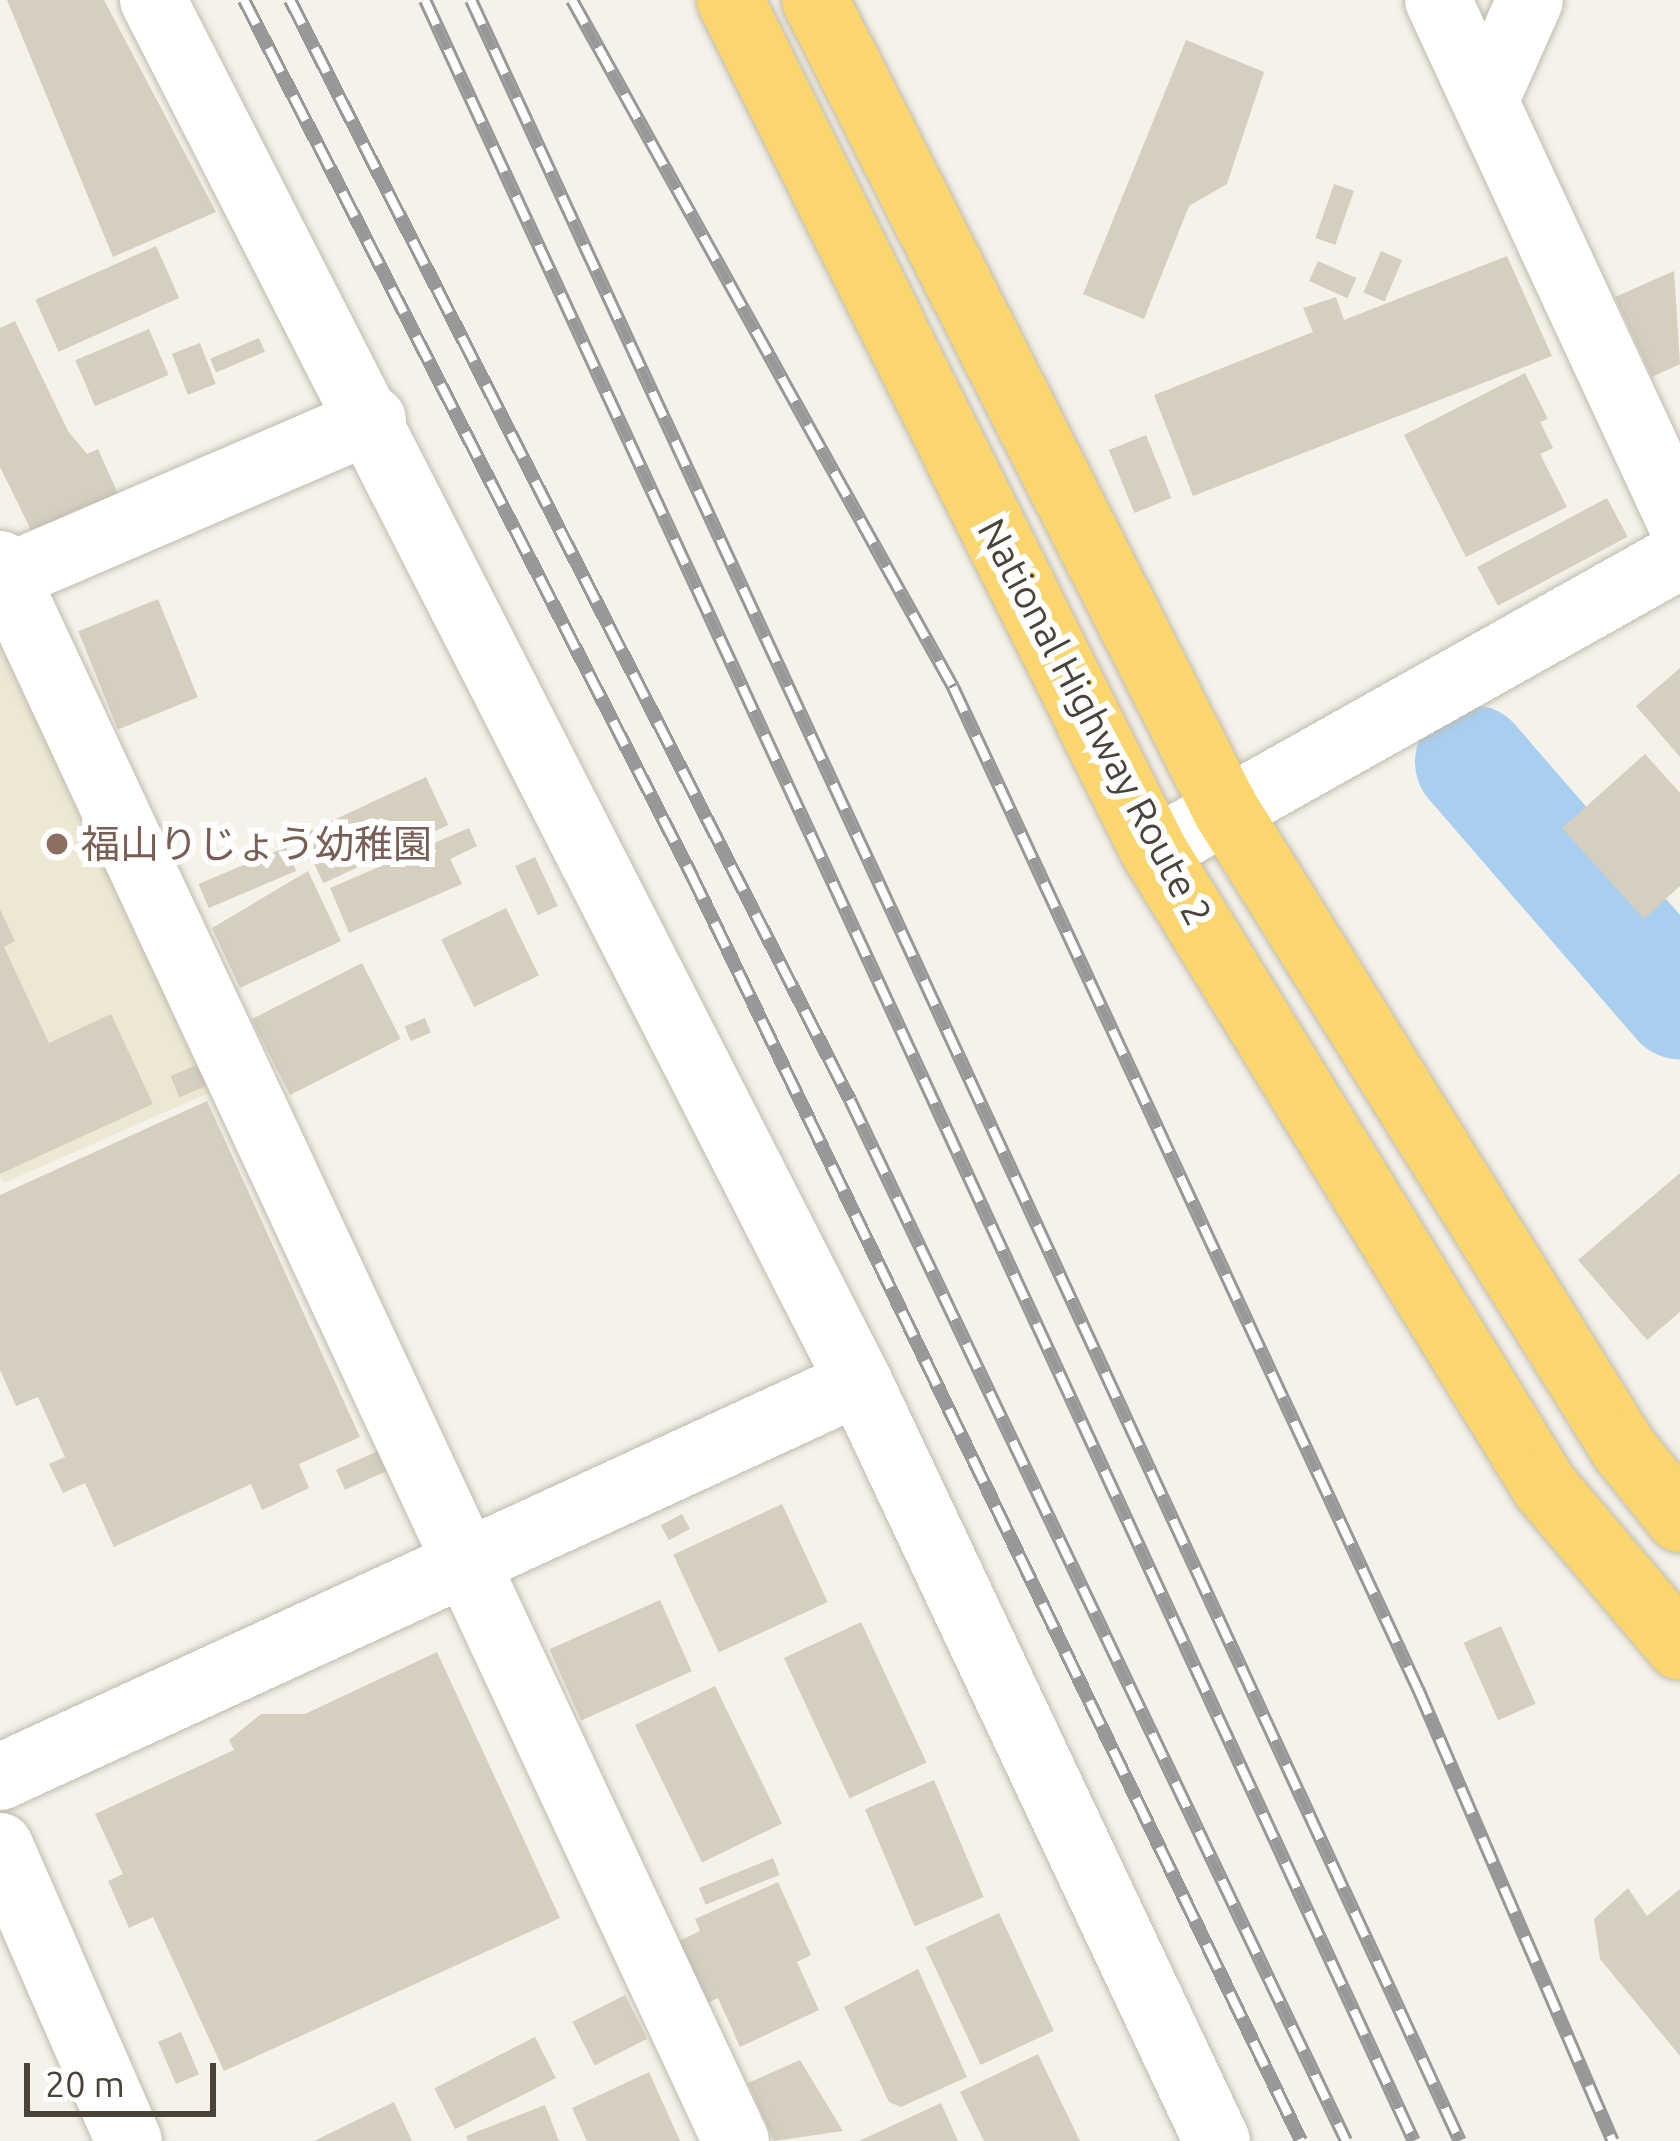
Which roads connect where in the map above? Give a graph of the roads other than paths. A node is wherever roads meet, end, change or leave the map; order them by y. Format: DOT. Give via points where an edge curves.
graph roads {
  1 [pos="153,0"];
  2 [pos="730,0"];
  3 [pos="815,0"];
  4 [pos="1438,0"];
  5 [pos="1530,0"];
  6 [pos="1486,99"];
  7 [pos="374,419"];
  8 [pos="1680,521"];
  9 [pos="1680,556"];
  10 [pos="2,574"];
  11 [pos="1226,810"];
  12 [pos="1154,851"];
  13 [pos="859,1382"];
  14 [pos="1680,1519"];
  15 [pos="469,1566"];
  16 [pos="1680,1647"];
  17 [pos="0,1777"];
  18 [pos="0,1846"];
  19 [pos="129,2141"];
  20 [pos="736,2141"];
  21 [pos="1217,2141"];
  1 -- 7 [label="street"];
  2 -- 12 [label="highway, National Highway Route 2"];
  3 -- 11 [label="highway, National Highway Route 2"];
  4 -- 6 [label="street"];
  5 -- 6 [label="street"];
  6 -- 8 [label="street"];
  7 -- 10 [label="street"];
  7 -- 13 [label="street"];
  9 -- 11 [label="street"];
  10 -- 15 [label="street"];
  11 -- 12 [label="street"];
  11 -- 14 [label="highway, National Highway Route 2" via="1624,1449"];
  12 -- 16 [label="highway, National Highway Route 2" via="1545,1487"];
  13 -- 15 [label="street"];
  13 -- 21 [label="street"];
  15 -- 17 [label="street"];
  15 -- 20 [label="street"];
  18 -- 19 [label="street"];
}
